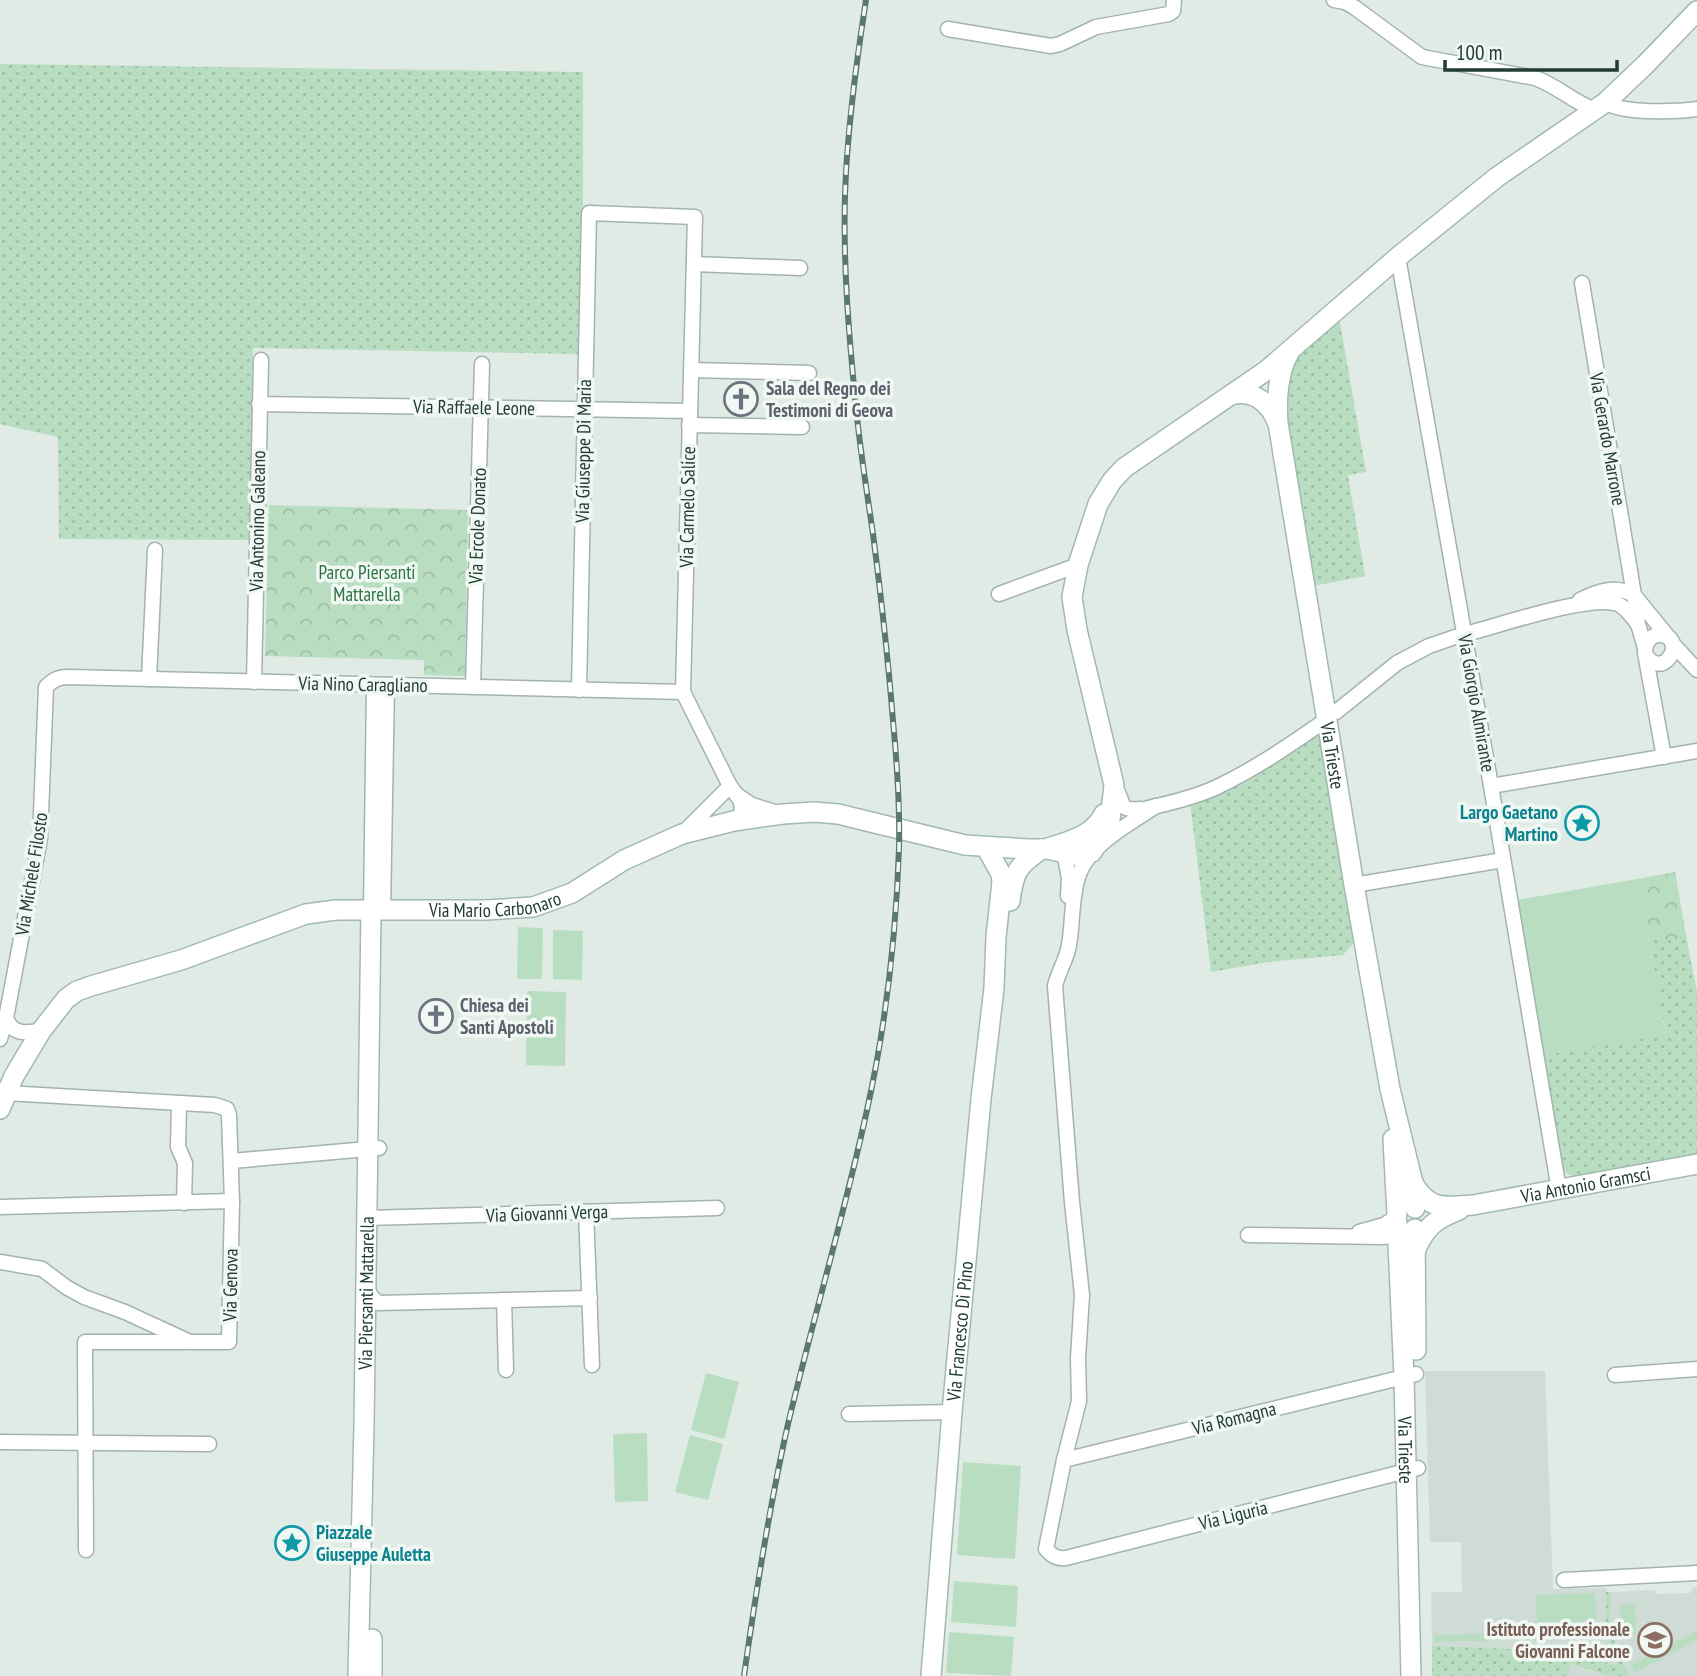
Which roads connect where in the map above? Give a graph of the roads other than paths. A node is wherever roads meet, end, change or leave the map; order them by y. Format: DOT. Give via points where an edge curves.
graph roads {
  1 [pos="1174,0"];
  2 [pos="1334,0"];
  3 [pos="1695,17"];
  4 [pos="948,29"];
  5 [pos="1600,106"];
  6 [pos="1697,109"];
  7 [pos="589,214"];
  8 [pos="1398,257"];
  9 [pos="694,264"];
  10 [pos="800,268"];
  11 [pos="1581,284"];
  12 [pos="1293,347"];
  13 [pos="261,360"];
  14 [pos="482,364"];
  15 [pos="691,370"];
  16 [pos="809,373"];
  17 [pos="1262,374"];
  18 [pos="1231,395"];
  19 [pos="1272,402"];
  20 [pos="259,404"];
  21 [pos="480,407"];
  22 [pos="584,409"];
  23 [pos="689,418"];
  24 [pos="802,427"];
  25 [pos="155,550"];
  26 [pos="1628,556"];
  27 [pos="1078,565"];
  28 [pos="1600,591"];
  29 [pos="999,594"];
  30 [pos="1634,595"];
  31 [pos="1569,606"];
  32 [pos="1638,624"];
  33 [pos="1474,632"];
  34 [pos="1455,637"];
  35 [pos="1671,641"];
  36 [pos="1645,650"];
  37 [pos="1697,670"];
  38 [pos="149,679"];
  39 [pos="254,682"];
  40 [pos="380,685"];
  41 [pos="46,687"];
  42 [pos="473,687"];
  43 [pos="579,690"];
  44 [pos="683,692"];
  45 [pos="1336,712"];
  46 [pos="1320,724"];
  47 [pos="1697,751"];
  48 [pos="1664,757"];
  49 [pos="1112,777"];
  50 [pos="1491,786"];
  51 [pos="731,791"];
  52 [pos="1156,806"];
  53 [pos="1141,809"];
  54 [pos="783,814"];
  55 [pos="1105,820"];
  56 [pos="737,821"];
  57 [pos="682,834"];
  58 [pos="986,846"];
  59 [pos="1011,848"];
  60 [pos="1056,848"];
  61 [pos="1092,852"];
  62 [pos="1503,859"];
  63 [pos="1008,874"];
  64 [pos="1354,884"];
  65 [pos="377,911"];
  66 [pos="1070,922"];
  67 [pos="6,1018"];
  68 [pos="41,1031"];
  69 [pos="0,1039"];
  70 [pos="1390,1089"];
  71 [pos="2,1097"];
  72 [pos="179,1103"];
  73 [pos="373,1148"];
  74 [pos="232,1161"];
  75 [pos="1697,1164"];
  76 [pos="1559,1190"];
  77 [pos="232,1201"];
  78 [pos="184,1203"];
  79 [pos="0,1207"];
  80 [pos="717,1208"];
  81 [pos="586,1212"];
  82 [pos="372,1218"];
  83 [pos="1412,1220"];
  84 [pos="1248,1235"];
  85 [pos="0,1262"];
  86 [pos="365,1276"];
  87 [pos="590,1298"];
  88 [pos="505,1300"];
  89 [pos="378,1303"];
  90 [pos="191,1342"];
  91 [pos="592,1365"];
  92 [pos="1697,1369"];
  93 [pos="506,1370"];
  94 [pos="1615,1374"];
  95 [pos="1410,1375"];
  96 [pos="952,1412"];
  97 [pos="849,1414"];
  98 [pos="0,1442"];
  99 [pos="86,1443"];
  100 [pos="209,1444"];
  101 [pos="1065,1460"];
  102 [pos="1412,1469"];
  103 [pos="86,1550"];
  104 [pos="1697,1573"];
  105 [pos="1564,1580"];
  106 [pos="358,1676"];
  107 [pos="372,1676"];
  108 [pos="931,1676"];
  109 [pos="1411,1676"];
  110 [pos="1423,1676"];
  1 -- 4 [label="street" via="1169,14 1096,27 1051,46"];
  2 -- 5 [label="street" via="1354,7 1422,57 1535,78 1581,105"];
  3 -- 5 [label="street"];
  5 -- 6 [label="street" via="1662,112"];
  5 -- 8 [label="street" via="1497,177"];
  7 -- 9 [label="street, Via Carmelo Salice" via="695,218"];
  7 -- 22 [label="street, Via Giuseppe Di Maria"];
  8 -- 12 [label="street"];
  8 -- 50 [label="street, Via Giorgio Almirante"];
  9 -- 10 [label="street"];
  9 -- 15 [label="street, Via Carmelo Salice"];
  11 -- 26 [label="street, Via Gerardo Marrone"];
  12 -- 17 [label="street"];
  12 -- 19 [label="street, Via Trieste"];
  13 -- 20 [label="street, Via Antonino Galeano"];
  14 -- 21 [label="street, Via Ercole Donato"];
  15 -- 16 [label="street"];
  15 -- 23 [label="street, Via Carmelo Salice"];
  17 -- 18 [label="street"];
  17 -- 19 [label="street" via="1275,382"];
  18 -- 19 [label="street"];
  18 -- 27 [label="street" via="1124,468 1112,481 1098,504"];
  19 -- 64 [label="street, Via Trieste"];
  20 -- 21 [label="street, Via Raffaele Leone"];
  20 -- 39 [label="street, Via Antonino Galeano"];
  21 -- 22 [label="street, Via Raffaele Leone"];
  21 -- 42 [label="street, Via Ercole Donato"];
  22 -- 23 [label="street, Via Raffaele Leone"];
  22 -- 43 [label="street, Via Giuseppe Di Maria"];
  23 -- 24 [label="street, Via Raffaele Leone"];
  23 -- 44 [label="street, Via Carmelo Salice"];
  25 -- 38 [label="street"];
  26 -- 28 [label="street" via="1617,578"];
  26 -- 30 [label="street, Via Gerardo Marrone"];
  27 -- 29 [label="street"];
  27 -- 49 [label="street" via="1073,611"];
  28 -- 30 [label="street"];
  28 -- 31 [label="street"];
  30 -- 32 [label="street, Via Gerardo Marrone"];
  30 -- 35 [label="street"];
  31 -- 32 [label="street" via="1610,602 1627,610"];
  31 -- 33 [label="street"];
  32 -- 36 [label="street, Via Gerardo Marrone"];
  34 -- 45 [label="street" via="1397,663"];
  35 -- 36 [label="street" via="1656,635"];
  35 -- 36 [label="street" via="1671,657 1664,663 1650,660"];
  35 -- 37 [label="street"];
  36 -- 48 [label="street, Via Gerardo Marrone"];
  38 -- 39 [label="street, Via Nino Caragliano"];
  38 -- 41 [label="street, Via Nino Caragliano" via="60,677"];
  39 -- 40 [label="street, Via Nino Caragliano"];
  40 -- 42 [label="street, Via Nino Caragliano"];
  40 -- 65 [label="street"];
  41 -- 67 [label="street, Via Michele Filosto" via="40,839"];
  42 -- 43 [label="street, Via Nino Caragliano"];
  43 -- 44 [label="street, Via Nino Caragliano"];
  44 -- 51 [label="street, Via Carmelo Salice"];
  46 -- 52 [label="street" via="1216,788"];
  47 -- 48 [label="street"];
  48 -- 50 [label="street"];
  49 -- 53 [label="street" via="1125,809"];
  49 -- 55 [label="street"];
  50 -- 62 [label="street, Via Giorgio Almirante"];
  51 -- 54 [label="street" via="752,805"];
  51 -- 56 [label="street" via="743,808"];
  51 -- 56 [label="street" via="722,799 720,810 727,819"];
  51 -- 57 [label="street"];
  52 -- 53 [label="street"];
  52 -- 61 [label="street"];
  53 -- 55 [label="street"];
  54 -- 56 [label="street, Via Mario Carbonaro"];
  54 -- 58 [label="street, Via Mario Carbonaro" via="838,814"];
  55 -- 60 [label="street"];
  55 -- 61 [label="street"];
  56 -- 57 [label="street, Via Mario Carbonaro"];
  57 -- 65 [label="street, Via Mario Carbonaro" via="624,860 572,893 533,907"];
  58 -- 59 [label="street, Via Mario Carbonaro"];
  58 -- 63 [label="street"];
  59 -- 60 [label="street, Via Mario Carbonaro"];
  59 -- 63 [label="street, Via Francesco Di Pino" via="1003,863"];
  60 -- 61 [label="street, Via Mario Carbonaro" via="1079,856"];
  60 -- 63 [label="street"];
  60 -- 66 [label="street" via="1069,878"];
  61 -- 66 [label="street" via="1080,872"];
  62 -- 64 [label="street"];
  62 -- 76 [label="street, Via Giorgio Almirante"];
  63 -- 96 [label="street, Via Francesco Di Pino" via="981,1099"];
  64 -- 70 [label="street, Via Trieste"];
  65 -- 68 [label="street, Via Mario Carbonaro" via="306,914 181,960 91,986 66,999"];
  65 -- 73 [label="street, Via Piersanti Mattarella"];
  66 -- 101 [label="street" via="1069,947 1055,986 1082,1295 1079,1401"];
  67 -- 68 [label="street" via="13,1030"];
  67 -- 69 [label="street, Via Michele Filosto"];
  68 -- 71 [label="street, Via Mario Carbonaro"];
  70 -- 83 [label="street"];
  70 -- 83 [label="street" via="1413,1183 1427,1201"];
  71 -- 72 [label="street"];
  72 -- 74 [label="street, Via Genova" via="227,1109"];
  72 -- 78 [label="street"];
  73 -- 74 [label="street"];
  73 -- 82 [label="street, Via Piersanti Mattarella"];
  74 -- 77 [label="street, Via Genova"];
  75 -- 76 [label="street, Via Antonio Gramsci"];
  76 -- 83 [label="street, Via Antonio Gramsci"];
  77 -- 78 [label="street"];
  77 -- 90 [label="street, Via Genova" via="229,1342"];
  78 -- 79 [label="street"];
  80 -- 81 [label="street, Via Giovanni Verga"];
  81 -- 82 [label="street, Via Giovanni Verga"];
  81 -- 87 [label="street"];
  82 -- 86 [label="street, Via Piersanti Mattarella"];
  82 -- 89 [label="street, Via Piersanti Mattarella"];
  83 -- 84 [label="street" via="1381,1237"];
  83 -- 95 [label="street, Via Trieste"];
  83 -- 95 [label="street, Via Trieste"];
  85 -- 90 [label="street, Via Genova" via="42,1269 84,1297"];
  86 -- 89 [label="street" via="370,1295"];
  86 -- 106 [label="street, Via Piersanti Mattarella"];
  87 -- 88 [label="street"];
  87 -- 91 [label="street"];
  88 -- 89 [label="street"];
  88 -- 93 [label="street"];
  89 -- 107 [label="street, Via Piersanti Mattarella"];
  90 -- 99 [label="street" via="85,1342"];
  92 -- 94 [label="street"];
  95 -- 101 [label="street, Via Romagna"];
  95 -- 102 [label="street, Via Trieste"];
  96 -- 97 [label="street"];
  96 -- 108 [label="street, Via Francesco Di Pino"];
  98 -- 99 [label="street"];
  99 -- 100 [label="street"];
  99 -- 103 [label="street"];
  101 -- 102 [label="street, Via Liguria" via="1046,1549 1059,1558"];
  102 -- 109 [label="street, Via Trieste"];
  102 -- 110 [label="street, Via Trieste"];
  104 -- 105 [label="street"];
}
